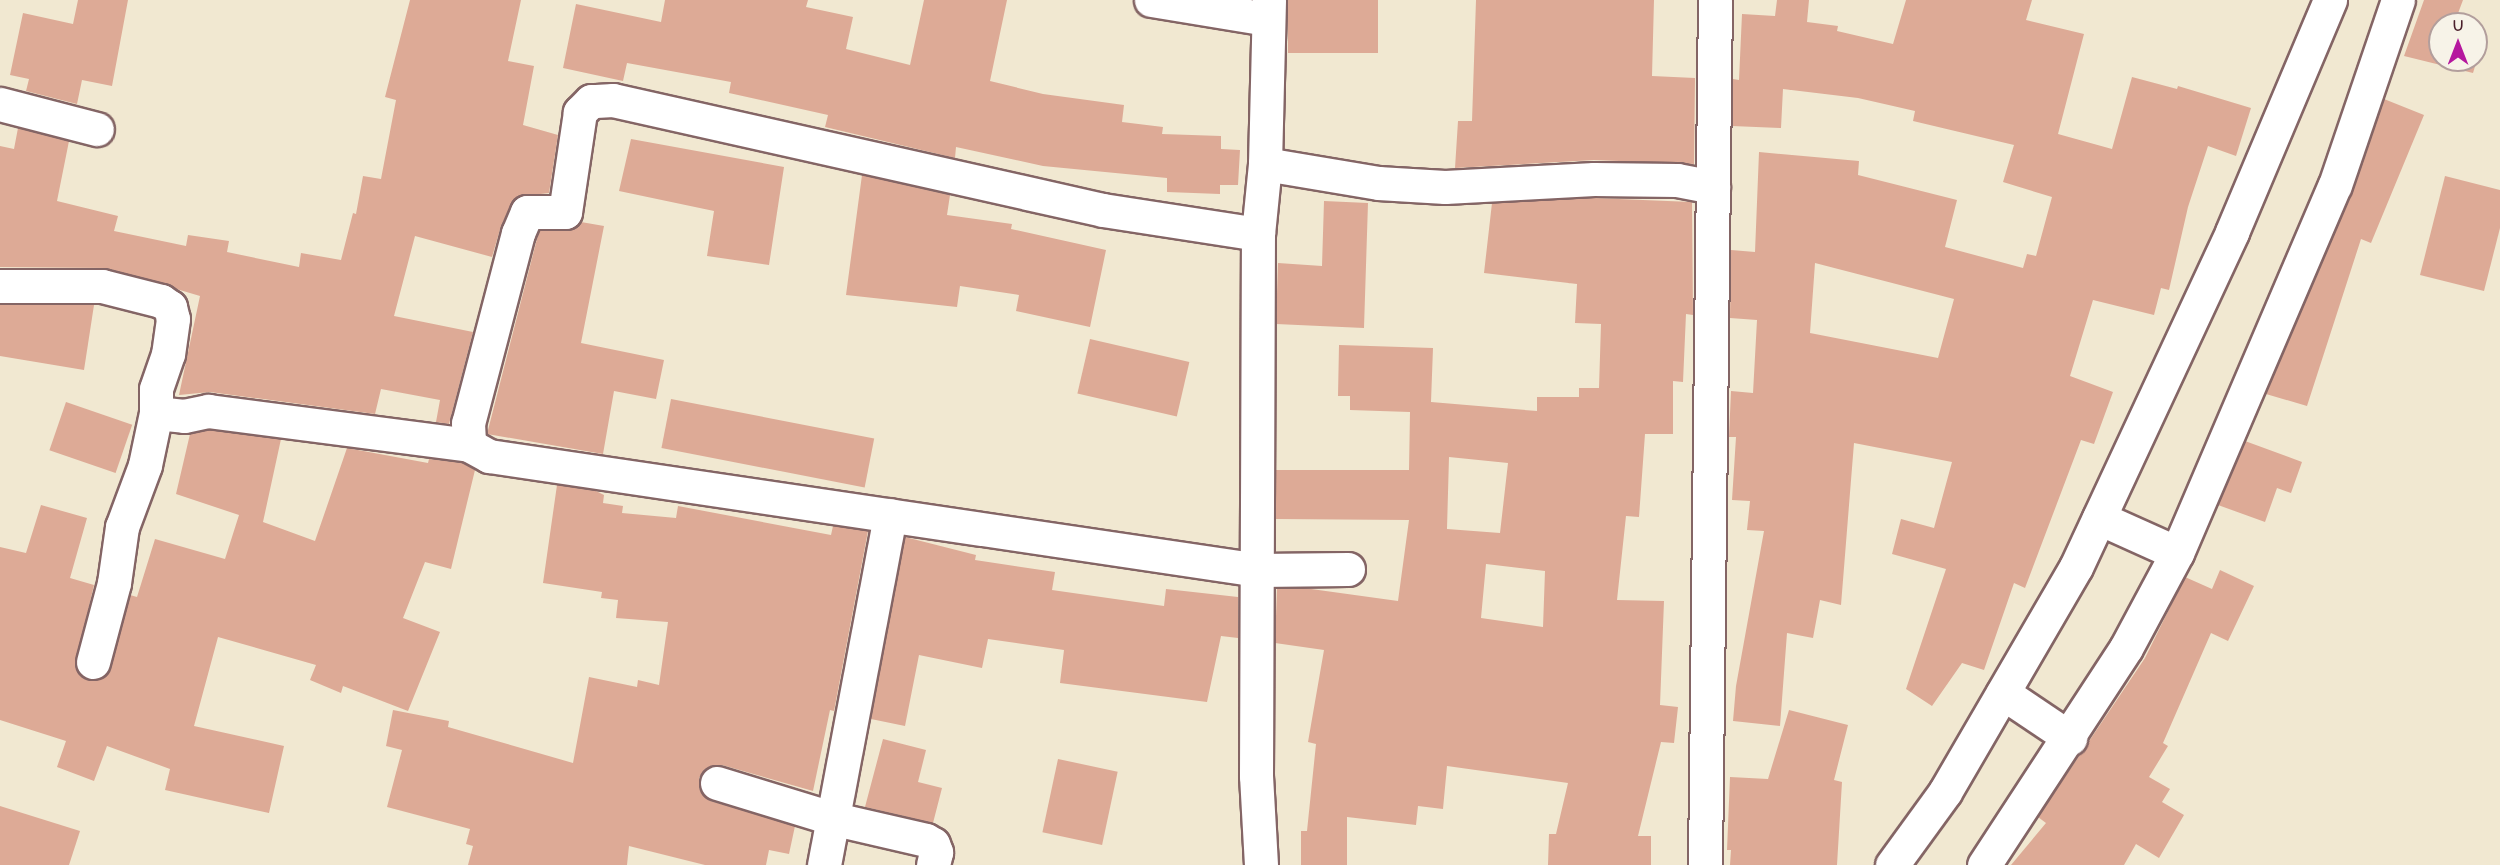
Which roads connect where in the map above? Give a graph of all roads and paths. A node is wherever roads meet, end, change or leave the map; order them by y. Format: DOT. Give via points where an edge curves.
graph roads {
  1 [pos="1150,0"];
  2 [pos="1715,0"];
  3 [pos="2330,0"];
  4 [pos="2398,0"];
  5 [pos="1268,10"];
  6 [pos="0,104"];
  7 [pos="97,129"];
  8 [pos="1265,164"];
  9 [pos="1713,187"];
  10 [pos="1258,234"];
  11 [pos="0,286"];
  12 [pos="156,413"];
  13 [pos="469,445"];
  14 [pos="890,515"];
  15 [pos="2112,523"];
  16 [pos="2167,549"];
  17 [pos="1348,568"];
  18 [pos="1258,570"];
  19 [pos="93,662"];
  20 [pos="2014,700"];
  21 [pos="2061,731"];
  22 [pos="717,783"];
  23 [pos="835,819"];
  24 [pos="824,865"];
  25 [pos="933,865"];
  26 [pos="1261,865"];
  27 [pos="1705,865"];
  28 [pos="1892,865"];
  29 [pos="1983,865"];
  1 -- 5 [label="street"];
  2 -- 9 [label="street"];
  3 -- 15 [label="street"];
  4 -- 16 [label="street" via="2335,185"];
  5 -- 8 [label="street"];
  6 -- 7 [label="street"];
  8 -- 9 [label="street" via="1378,183 1445,187 1594,179 1677,180"];
  8 -- 10 [label="street"];
  9 -- 27 [label="street"];
  10 -- 13 [label="street" via="1103,210 613,100 591,101 580,112 565,212 527,212 518,233 468,423"];
  10 -- 18 [label="street"];
  11 -- 12 [label="street" via="102,286 161,301 170,307 173,319 168,354 156,389"];
  12 -- 13 [label="street" via="184,416 208,411"];
  12 -- 19 [label="street" via="145,465 122,527 114,583"];
  13 -- 14 [label="street" via="489,456"];
  14 -- 18 [label="street"];
  14 -- 23 [label="street"];
  15 -- 16 [label="street"];
  15 -- 20 [label="street"];
  16 -- 21 [label="street" via="2126,648"];
  17 -- 18 [label="street"];
  18 -- 26 [label="street" via="1256,776"];
  20 -- 21 [label="street"];
  20 -- 28 [label="street"];
  21 -- 29 [label="street"];
  22 -- 23 [label="street"];
  23 -- 24 [label="street"];
  23 -- 25 [label="street" via="926,840 936,852"];
}
